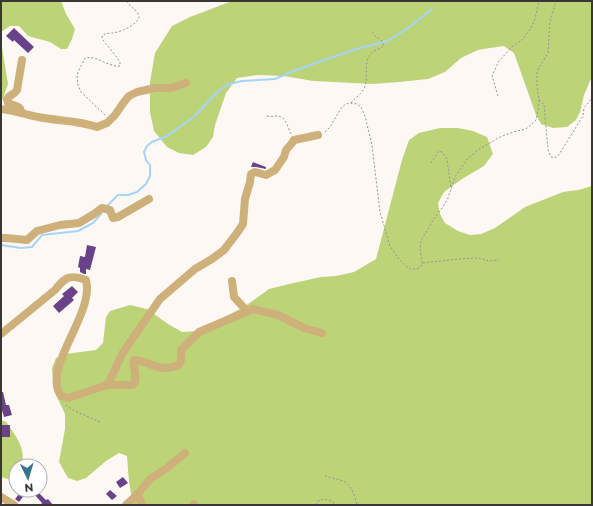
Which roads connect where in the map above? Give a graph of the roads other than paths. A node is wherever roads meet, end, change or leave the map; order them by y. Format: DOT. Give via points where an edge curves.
graph roads {
  1 [pos="22,60"];
  2 [pos="186,83"];
  3 [pos="1,109"];
  4 [pos="21,112"];
  5 [pos="318,135"];
  6 [pos="149,199"];
  7 [pos="1,238"];
  8 [pos="232,281"];
  9 [pos="247,311"];
  10 [pos="322,333"];
  11 [pos="1,334"];
  12 [pos="107,385"];
  13 [pos="185,453"];
  14 [pos="138,494"];
  15 [pos="1,497"];
  16 [pos="14,505"];
  17 [pos="126,505"];
  18 [pos="142,505"];
  1 -- 4 [label="street" via="17,90 7,99 8,103 20,107"];
  2 -- 4 [label="street" via="171,88 137,92 129,96 107,123 97,127"];
  3 -- 4 [label="street"];
  5 -- 12 [label="street" via="294,140 275,170 266,175 255,172 251,174 243,224 237,233 224,250 195,269 160,300 122,354"];
  6 -- 7 [label="street" via="118,217 113,218 106,209 79,223 37,231 27,240"];
  8 -- 9 [label="street" via="234,297"];
  9 -- 10 [label="street" via="253,309 278,315 304,328"];
  9 -- 12 [label="street" via="199,332 181,350 182,360 179,365 163,368 134,360 137,379 133,385"];
  11 -- 12 [label="street" via="67,278 78,277 86,280 88,287 85,302 58,366 58,392 68,398"];
  13 -- 14 [label="street" via="150,479"];
  14 -- 17 [label="street"];
  14 -- 18 [label="street"];
  15 -- 16 [label="street"];
}
